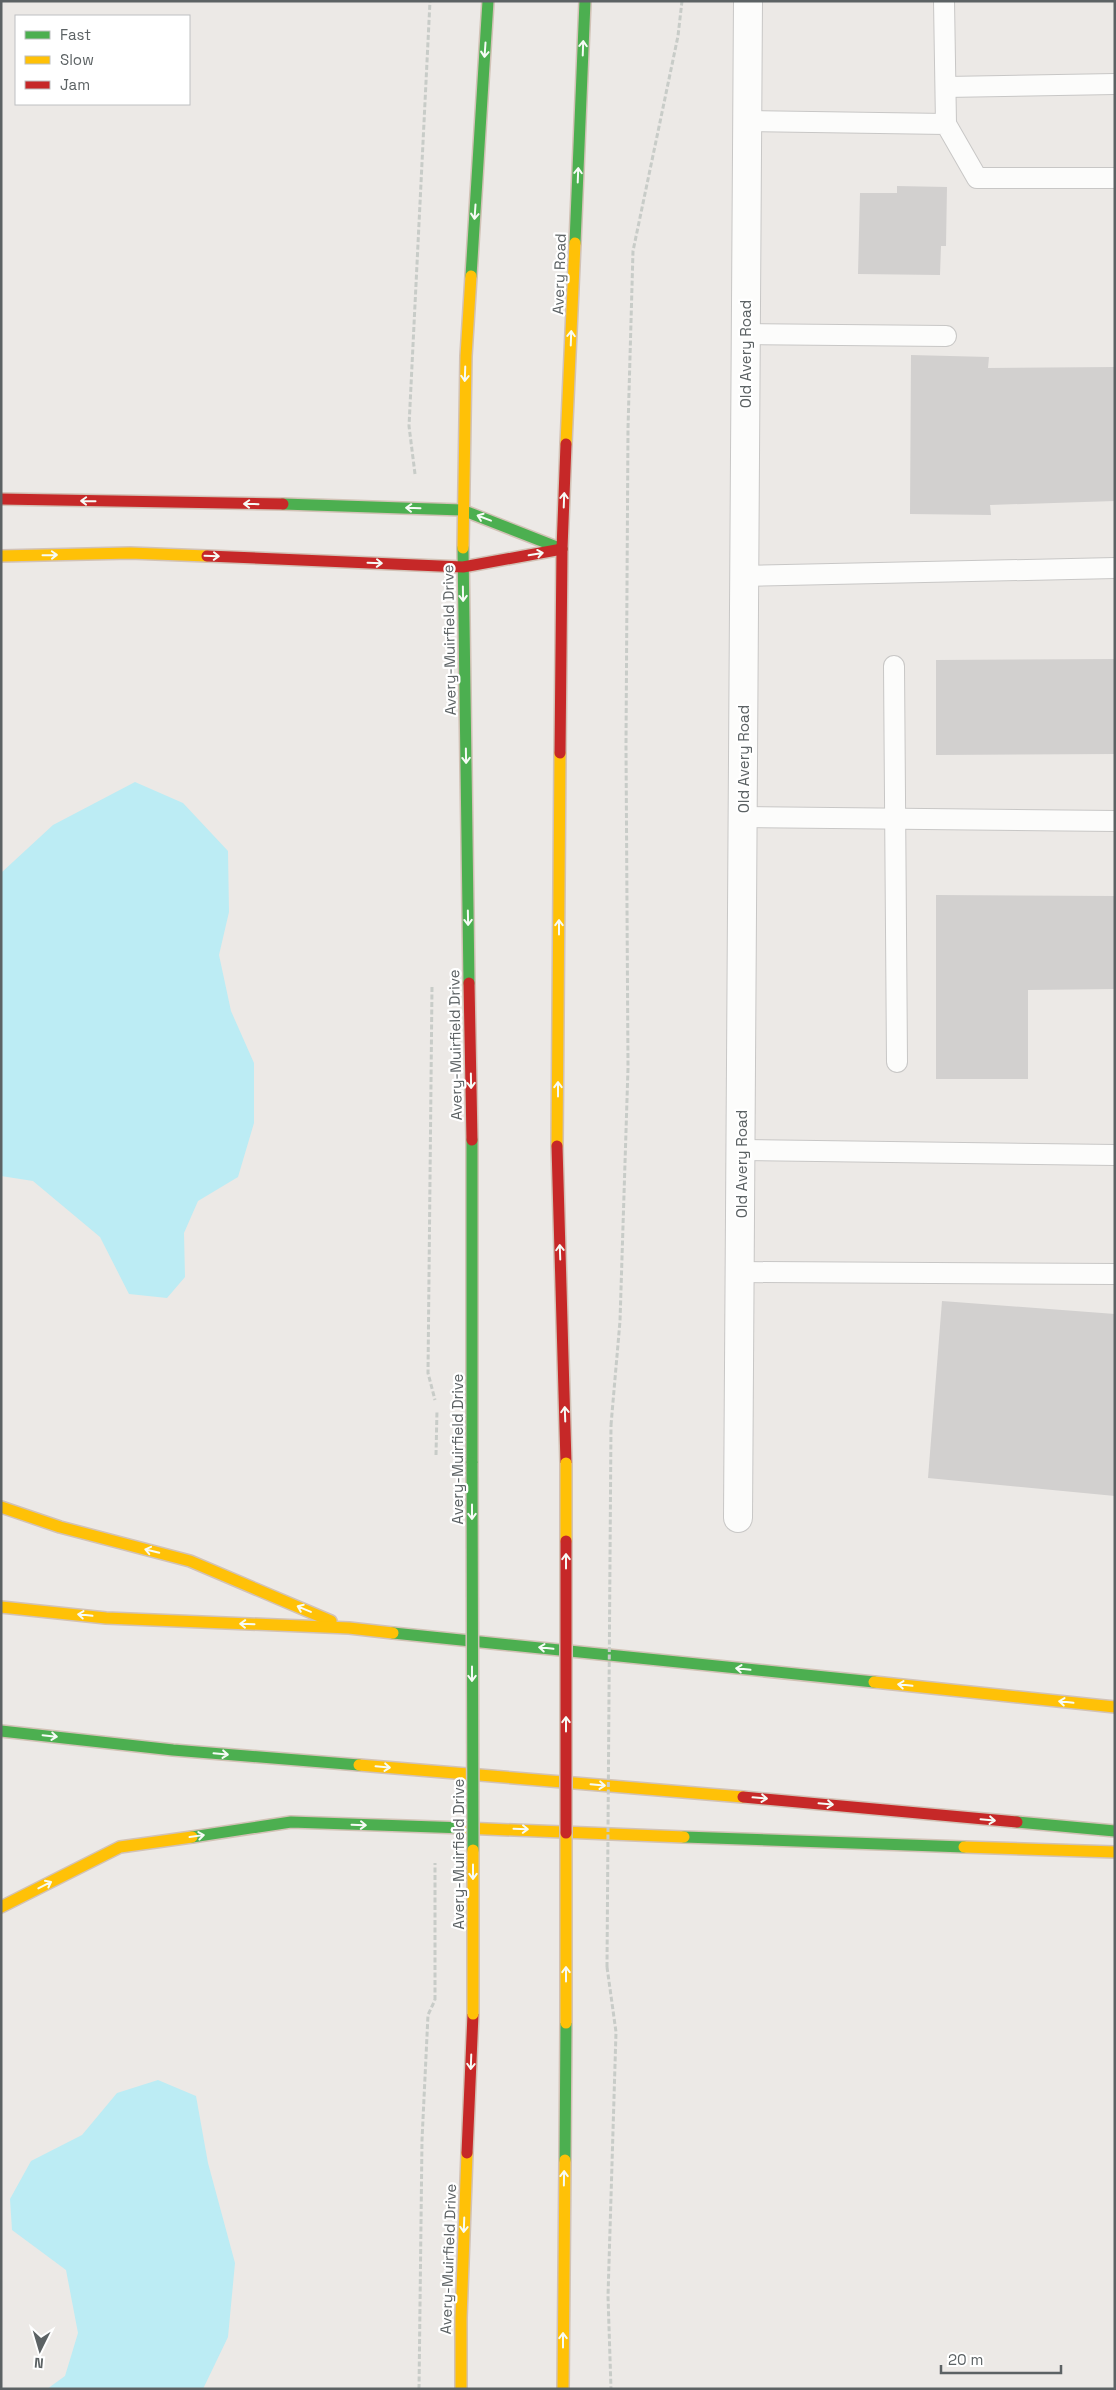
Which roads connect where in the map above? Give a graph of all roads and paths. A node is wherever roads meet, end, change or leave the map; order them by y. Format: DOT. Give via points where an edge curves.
graph roads {
  1 [pos="430,1"];
  2 [pos="488,1"];
  3 [pos="584,1"];
  4 [pos="682,1"];
  5 [pos="748,1"];
  6 [pos="944,1"];
  7 [pos="1115,84"];
  8 [pos="946,87"];
  9 [pos="746,122"];
  10 [pos="946,124"];
  11 [pos="1115,178"];
  12 [pos="745,334"];
  13 [pos="946,336"];
  14 [pos="1,499"];
  15 [pos="419,508"];
  16 [pos="462,510"];
  17 [pos="562,549"];
  18 [pos="1,556"];
  19 [pos="462,567"];
  20 [pos="1115,568"];
  21 [pos="744,576"];
  22 [pos="894,666"];
  23 [pos="742,817"];
  24 [pos="896,818"];
  25 [pos="1115,821"];
  26 [pos="432,981"];
  27 [pos="897,1062"];
  28 [pos="741,1150"];
  29 [pos="1115,1155"];
  30 [pos="740,1272"];
  31 [pos="1115,1274"];
  32 [pos="437,1410"];
  33 [pos="1,1507"];
  34 [pos="738,1518"];
  35 [pos="1,1607"];
  36 [pos="348,1628"];
  37 [pos="1115,1707"];
  38 [pos="1,1731"];
  39 [pos="1115,1832"];
  40 [pos="1115,1852"];
  41 [pos="1,1907"];
  42 [pos="435,2000"];
  43 [pos="419,2389"];
  44 [pos="461,2389"];
  45 [pos="563,2389"];
  46 [pos="610,2389"];
  1 -- 15 [label="path" via="409,426"];
  2 -- 16 [label="main road, one-way" via="466,356"];
  17 -- 3 [label="main road, Avery Road, one-way"];
  4 -- 46 [label="path, bridge" via="678,36 633,251 626,744 628,1068 620,1321 611,1425 607,1967 616,2032 608,2296"];
  5 -- 9 [label="street, Old Avery Road"];
  6 -- 8 [label="lane"];
  7 -- 8 [label="lane"];
  8 -- 10 [label="lane"];
  9 -- 10 [label="lane"];
  9 -- 12 [label="street, Old Avery Road"];
  10 -- 11 [label="lane" via="978,178"];
  12 -- 13 [label="lane"];
  12 -- 21 [label="street, Old Avery Road"];
  15 -- 14 [label="main road, one-way"];
  15 -- 16 [label="main road"];
  17 -- 16 [label="main road, one-way"];
  16 -- 19 [label="main road, Avery-Muirfield Drive"];
  19 -- 17 [label="main road, one-way"];
  45 -- 17 [label="main road, one-way, bridge" via="566,1463 557,1162"];
  18 -- 19 [label="main road, one-way" via="130,553"];
  19 -- 44 [label="main road, Avery-Muirfield Drive, one-way, bridge" via="472,1154 473,2014 460,2318"];
  20 -- 21 [label="lane"];
  21 -- 23 [label="street, Old Avery Road"];
  22 -- 24 [label="lane"];
  23 -- 24 [label="lane"];
  23 -- 28 [label="street, Old Avery Road"];
  24 -- 25 [label="lane"];
  24 -- 27 [label="lane"];
  26 -- 32 [label="path" via="428,1373"];
  28 -- 29 [label="lane"];
  28 -- 30 [label="street, Old Avery Road"];
  30 -- 31 [label="lane"];
  30 -- 34 [label="street, Old Avery Road"];
  36 -- 33 [label="main road, one-way" via="190,1561 60,1528"];
  36 -- 35 [label="main road, one-way" via="106,1618"];
  37 -- 36 [label="main road, one-way"];
  38 -- 39 [label="main road, one-way" via="173,1750 778,1800"];
  41 -- 40 [label="main road, one-way" via="120,1846 291,1822"];
  42 -- 43 [label="path" via="428,2015 424,2101"];
}
